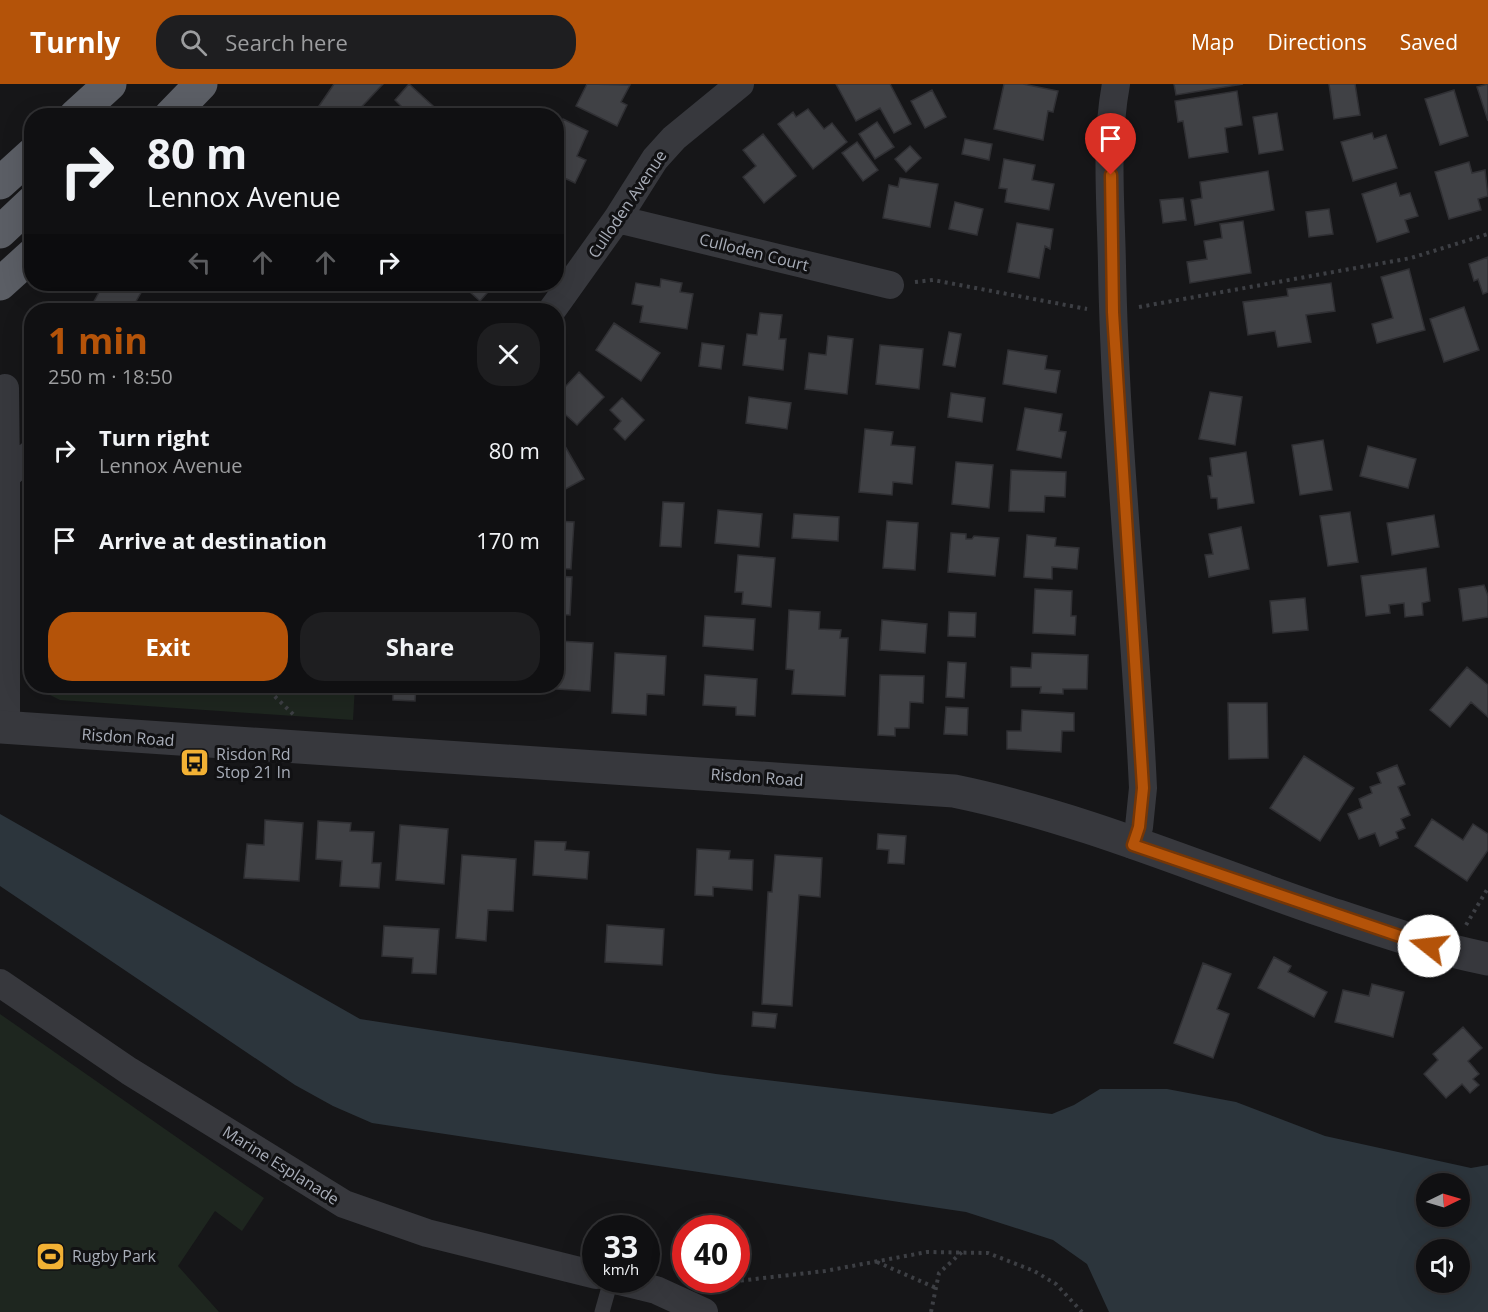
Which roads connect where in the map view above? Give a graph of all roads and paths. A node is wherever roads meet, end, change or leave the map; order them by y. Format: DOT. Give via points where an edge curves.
graph roads {
  1 [pos="110,84"];
  2 [pos="740,84"];
  3 [pos="1116,84"];
  4 [pos="186,98"];
  5 [pos="84,108"];
  6 [pos="170,108"];
  7 [pos="24,161"];
  8 [pos="0,183"];
  9 [pos="24,210"];
  10 [pos="617,219"];
  11 [pos="0,232"];
  12 [pos="1488,234"];
  13 [pos="24,262"];
  14 [pos="0,284"];
  15 [pos="890,285"];
  16 [pos="557,303"];
  17 [pos="1113,312"];
  18 [pos="5,387"];
  19 [pos="24,460"];
  20 [pos="6,476"];
  21 [pos="3,728"];
  22 [pos="1133,845"];
  23 [pos="1488,888"];
  24 [pos="1450,952"];
  25 [pos="1488,959"];
  26 [pos="0,983"];
  27 [pos="962,1252"];
  28 [pos="876,1262"];
  29 [pos="582,1272"];
  30 [pos="936,1288"];
  31 [pos="660,1291"];
  32 [pos="609,1293"];
  33 [pos="702,1298"];
  34 [pos="602,1312"];
  35 [pos="931,1312"];
  36 [pos="1082,1312"];
  1 -- 5 [label="highway"];
  2 -- 10 [label="street, Culloden Avenue" via="691,123 655,159"];
  3 -- 17 [label="street" via="1110,152"];
  4 -- 6 [label="highway"];
  7 -- 8 [label="highway"];
  9 -- 11 [label="highway"];
  10 -- 15 [label="street, Culloden Court"];
  10 -- 16 [label="street, Culloden Avenue"];
  12 -- 17 [label="path" via="1411,258"];
  13 -- 14 [label="highway"];
  15 -- 17 [label="path" via="933,280"];
  17 -- 22 [label="street" via="1143,788"];
  18 -- 20 [label="street"];
  19 -- 20 [label="street"];
  20 -- 21 [label="street"];
  21 -- 22 [label="street, Risdon Road" via="954,791 1047,814"];
  22 -- 24 [label="street, Risdon Road"];
  23 -- 24 [label="path"];
  24 -- 25 [label="street, Risdon Road"];
  26 -- 29 [label="street, Marine Esplanade" via="129,1071 344,1204 427,1233"];
  27 -- 28 [label="path" via="927,1252"];
  27 -- 30 [label="path" via="939,1273"];
  27 -- 36 [label="path" via="988,1253 1034,1271 1056,1284"];
  28 -- 30 [label="path"];
  28 -- 33 [label="path"];
  30 -- 35 [label="path"];
  31 -- 33 [label="street"];
  32 -- 34 [label="lane"];
}
